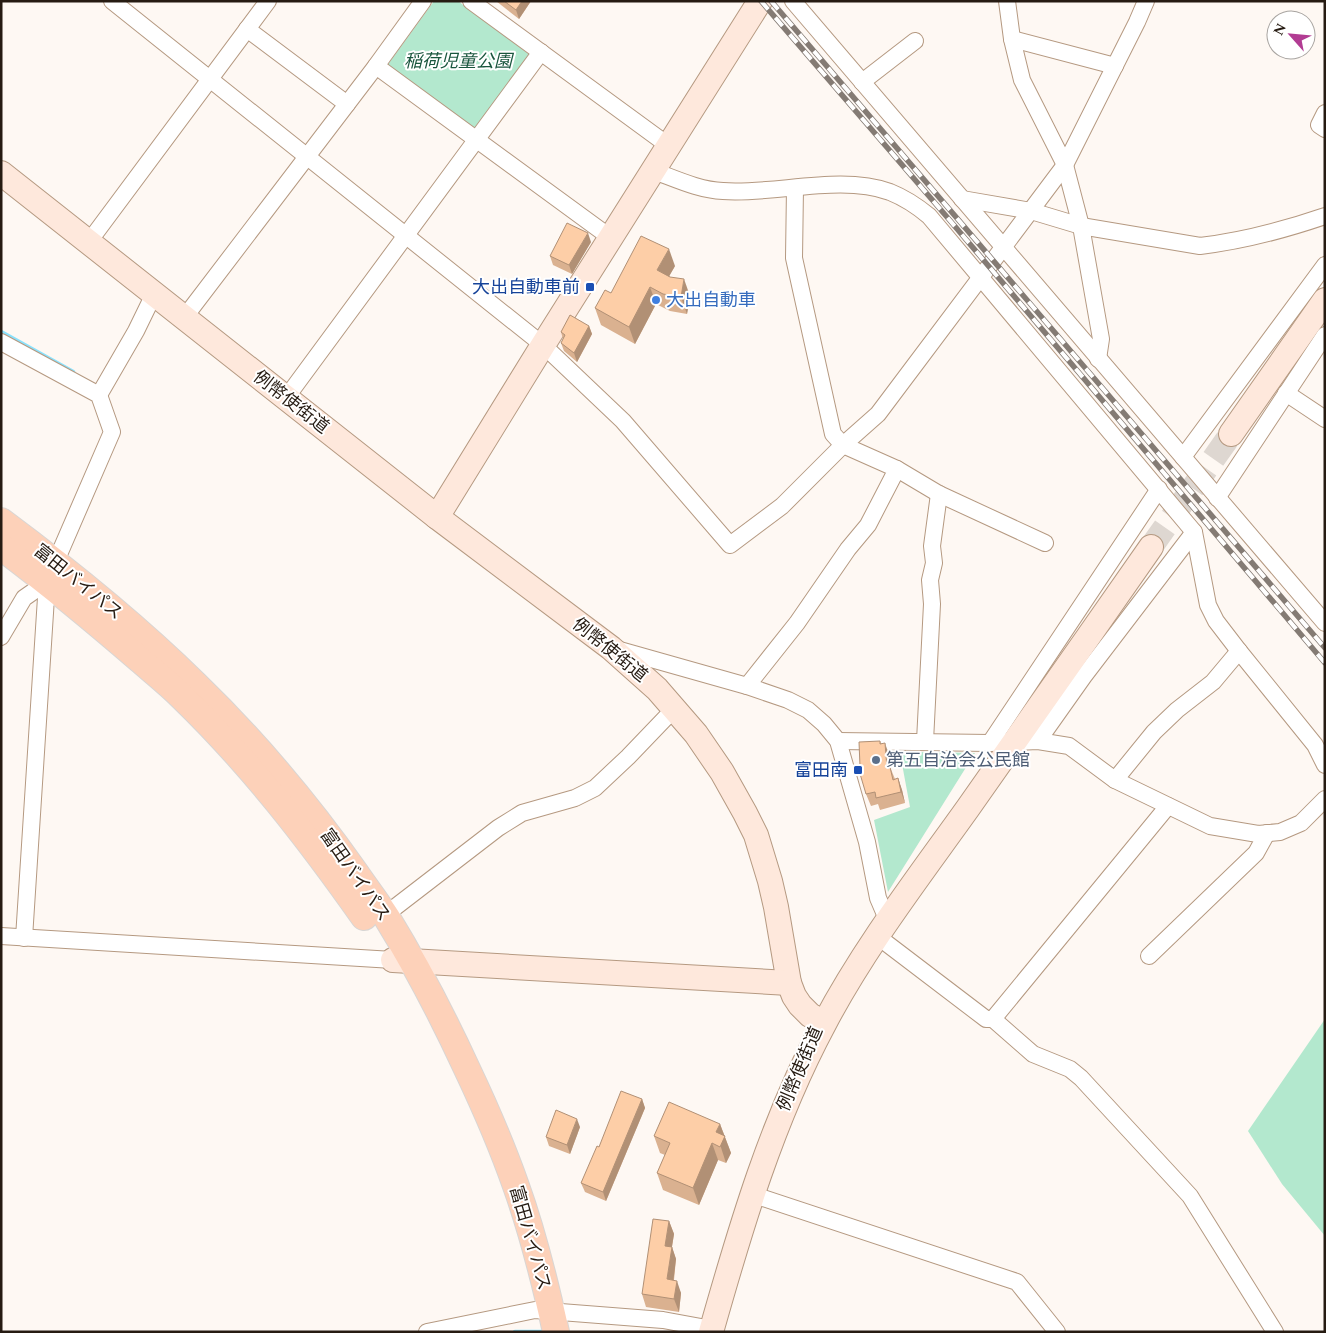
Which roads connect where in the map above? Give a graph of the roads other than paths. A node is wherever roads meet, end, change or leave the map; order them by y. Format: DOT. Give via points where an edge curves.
graph roads {
  1 [pos="268,1"];
  2 [pos="423,1"];
  3 [pos="471,1"];
  4 [pos="793,1"];
  5 [pos="1008,1"];
  6 [pos="1146,1"];
  7 [pos="115,2"];
  8 [pos="754,4"];
  9 [pos="247,29"];
  10 [pos="1012,39"];
  11 [pos="915,41"];
  12 [pos="541,52"];
  13 [pos="376,66"];
  14 [pos="1115,66"];
  15 [pos="210,79"];
  16 [pos="862,82"];
  17 [pos="347,104"];
  18 [pos="1325,113"];
  19 [pos="1325,129"];
  20 [pos="475,140"];
  21 [pos="669,146"];
  22 [pos="307,157"];
  23 [pos="1065,165"];
  24 [pos="654,171"];
  25 [pos="1,173"];
  26 [pos="795,188"];
  27 [pos="962,199"];
  28 [pos="1031,211"];
  29 [pos="1325,216"];
  30 [pos="1081,226"];
  31 [pos="405,235"];
  32 [pos="611,238"];
  33 [pos="88,243"];
  34 [pos="1003,247"];
  35 [pos="1325,265"];
  36 [pos="981,276"];
  37 [pos="154,294"];
  38 [pos="1325,300"];
  39 [pos="184,318"];
  40 [pos="1325,335"];
  41 [pos="1,342"];
  42 [pos="543,345"];
  43 [pos="1098,359"];
  44 [pos="1286,393"];
  45 [pos="98,395"];
  46 [pos="286,398"];
  47 [pos="1325,420"];
  48 [pos="1231,434"];
  49 [pos="843,445"];
  50 [pos="1183,457"];
  51 [pos="897,469"];
  52 [pos="1159,489"];
  53 [pos="939,494"];
  54 [pos="1217,498"];
  55 [pos="437,517"];
  56 [pos="1,522"];
  57 [pos="1194,532"];
  58 [pos="1045,543"];
  59 [pos="1151,546"];
  60 [pos="1,547"];
  61 [pos="51,572"];
  62 [pos="1325,623"];
  63 [pos="1,637"];
  64 [pos="611,648"];
  65 [pos="1239,651"];
  66 [pos="748,686"];
  67 [pos="675,708"];
  68 [pos="838,741"];
  69 [pos="925,741"];
  70 [pos="1027,741"];
  71 [pos="990,743"];
  72 [pos="1325,765"];
  73 [pos="1115,780"];
  74 [pos="1324,803"];
  75 [pos="1168,806"];
  76 [pos="1268,833"];
  77 [pos="385,915"];
  78 [pos="883,927"];
  79 [pos="1,936"];
  80 [pos="24,938"];
  81 [pos="1149,956"];
  82 [pos="403,961"];
  83 [pos="789,983"];
  84 [pos="994,1019"];
  85 [pos="824,1023"];
  86 [pos="751,1194"];
  87 [pos="545,1320"];
  88 [pos="712,1330"];
  89 [pos="427,1332"];
  90 [pos="1057,1332"];
  91 [pos="1275,1332"];
  1 -- 9 [label="street"];
  2 -- 13 [label="street"];
  3 -- 12 [label="street"];
  4 -- 16 [label="street"];
  5 -- 10 [label="street"];
  6 -- 14 [label="street"];
  7 -- 15 [label="street"];
  8 -- 21 [label="street"];
  9 -- 15 [label="street"];
  9 -- 17 [label="street"];
  10 -- 14 [label="street"];
  10 -- 23 [label="street" via="1022,80"];
  11 -- 16 [label="street"];
  12 -- 20 [label="street"];
  12 -- 21 [label="street"];
  13 -- 17 [label="street"];
  13 -- 20 [label="street"];
  14 -- 23 [label="street"];
  15 -- 22 [label="street"];
  15 -- 33 [label="street"];
  16 -- 27 [label="street"];
  17 -- 22 [label="street"];
  18 -- 19 [label="street" via="1319,125"];
  20 -- 31 [label="street"];
  20 -- 32 [label="street"];
  21 -- 24 [label="street"];
  22 -- 31 [label="street"];
  22 -- 39 [label="street"];
  23 -- 28 [label="street"];
  23 -- 30 [label="street"];
  24 -- 26 [label="street" via="722,191"];
  24 -- 32 [label="street"];
  25 -- 33 [label="street, 例幣使街道"];
  26 -- 36 [label="street" via="864,187 904,198 929,216"];
  26 -- 49 [label="street" via="794,258 833,434"];
  27 -- 28 [label="street"];
  27 -- 34 [label="street"];
  28 -- 30 [label="street"];
  28 -- 34 [label="street"];
  29 -- 30 [label="street" via="1285,230 1200,246"];
  30 -- 43 [label="street" via="1102,339"];
  31 -- 42 [label="street"];
  31 -- 46 [label="street"];
  32 -- 42 [label="street"];
  33 -- 37 [label="street, 例幣使街道"];
  34 -- 36 [label="street"];
  34 -- 43 [label="street"];
  35 -- 50 [label="street"];
  36 -- 49 [label="street" via="878,414"];
  36 -- 52 [label="street"];
  37 -- 39 [label="street, 例幣使街道"];
  37 -- 45 [label="street"];
  38 -- 48 [label="street"];
  39 -- 46 [label="street, 例幣使街道"];
  40 -- 44 [label="street"];
  41 -- 45 [label="street"];
  42 -- 49 [label="street" via="623,421 730,545 782,506"];
  42 -- 55 [label="street"];
  43 -- 50 [label="street"];
  44 -- 47 [label="street"];
  44 -- 54 [label="street"];
  45 -- 61 [label="street" via="112,432"];
  46 -- 55 [label="street, 例幣使街道"];
  49 -- 51 [label="street"];
  50 -- 54 [label="street"];
  51 -- 53 [label="street"];
  51 -- 66 [label="street" via="868,525"];
  52 -- 57 [label="street"];
  52 -- 71 [label="street"];
  53 -- 58 [label="street"];
  53 -- 69 [label="street" via="930,580 932,604"];
  54 -- 62 [label="street"];
  55 -- 64 [label="street, 例幣使街道"];
  56 -- 61 [label="main road, 富田バイパス"];
  57 -- 65 [label="street" via="1208,605"];
  57 -- 70 [label="street" via="1084,676"];
  59 -- 70 [label="street"];
  60 -- 61 [label="main road, 富田バイパス"];
  61 -- 63 [label="street" via="24,598"];
  61 -- 77 [label="main road, 富田バイパス" via="137,631 194,682 276,770 330,836"];
  61 -- 80 [label="street"];
  61 -- 82 [label="main road, 富田バイパス" via="110,634 182,697 263,783"];
  64 -- 66 [label="street"];
  64 -- 67 [label="street, 例幣使街道"];
  65 -- 72 [label="street" via="1316,745"];
  65 -- 73 [label="street" via="1212,682 1154,732"];
  66 -- 68 [label="street" via="808,710"];
  67 -- 77 [label="street" via="594,788 575,798 522,813"];
  67 -- 83 [label="street, 例幣使街道" via="722,772 756,835 776,907"];
  68 -- 69 [label="street"];
  68 -- 78 [label="street" via="884,912"];
  69 -- 71 [label="street"];
  70 -- 71 [label="street"];
  70 -- 73 [label="street" via="1069,746"];
  70 -- 78 [label="street"];
  73 -- 75 [label="street"];
  74 -- 76 [label="street" via="1301,823 1280,832"];
  75 -- 76 [label="street" via="1210,826"];
  75 -- 84 [label="street"];
  76 -- 81 [label="street" via="1256,854"];
  77 -- 82 [label="main road, 富田バイパス"];
  78 -- 84 [label="street" via="986,1019"];
  78 -- 85 [label="street"];
  79 -- 80 [label="street"];
  80 -- 82 [label="street"];
  82 -- 83 [label="street"];
  82 -- 87 [label="main road, 富田バイパス" via="442,1017 516,1185 537,1252"];
  83 -- 85 [label="street, 例幣使街道" via="800,1005"];
  84 -- 91 [label="street" via="1033,1054 1070,1069 1081,1078 1190,1196"];
  85 -- 86 [label="street, 例幣使街道" via="781,1113"];
  86 -- 88 [label="street, 例幣使街道"];
  86 -- 90 [label="street" via="1017,1282"];
  87 -- 88 [label="street" via="663,1320"];
  87 -- 89 [label="street"];
}
